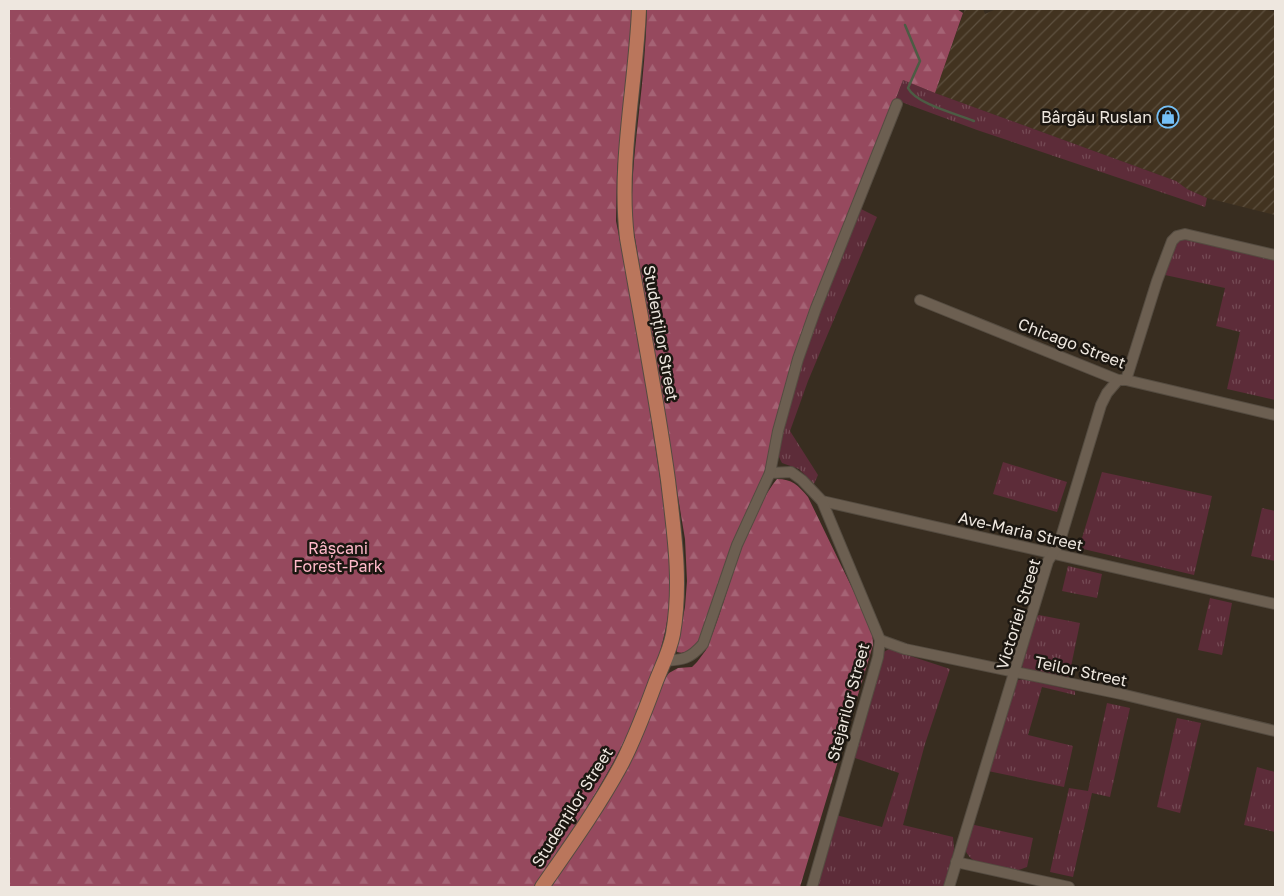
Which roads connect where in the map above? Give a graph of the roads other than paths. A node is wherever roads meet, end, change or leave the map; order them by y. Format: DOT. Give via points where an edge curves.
graph roads {
  1 [pos="639,9"];
  2 [pos="897,104"];
  3 [pos="1275,255"];
  4 [pos="920,300"];
  5 [pos="1122,380"];
  6 [pos="1275,415"];
  7 [pos="770,473"];
  8 [pos="822,501"];
  9 [pos="1053,554"];
  10 [pos="1275,604"];
  11 [pos="880,640"];
  12 [pos="664,662"];
  13 [pos="1015,673"];
  14 [pos="1275,731"];
  15 [pos="956,862"];
  16 [pos="542,887"];
  17 [pos="812,887"];
  18 [pos="949,887"];
  19 [pos="1069,887"];
  1 -- 12 [label="main road, Studenților Street" via="624,205 676,546 676,612"];
  2 -- 7 [label="street" via="798,359"];
  3 -- 5 [label="street, Victoriei Street" via="1185,234 1177,236 1172,241"];
  4 -- 5 [label="street, Chicago Street"];
  5 -- 6 [label="street, Chicago Street"];
  5 -- 9 [label="street, Victoriei Street" via="1106,394 1101,405 1059,544"];
  7 -- 8 [label="street" via="791,472"];
  7 -- 12 [label="street" via="737,545 703,644 683,660"];
  8 -- 9 [label="street, Ave-Maria Street"];
  8 -- 11 [label="street, Stejarilor Street"];
  9 -- 10 [label="street, Ave-Maria Street"];
  9 -- 13 [label="street, Victoriei Street" via="1048,561"];
  11 -- 13 [label="street, Teilor Street" via="905,649"];
  11 -- 17 [label="street, Stejarilor Street" via="878,657"];
  12 -- 16 [label="main road, Studenților Street" via="621,766"];
  13 -- 14 [label="street, Teilor Street" via="1121,694"];
  13 -- 15 [label="street, Victoriei Street"];
  15 -- 18 [label="street, Victoriei Street"];
  15 -- 19 [label="street"];
}
